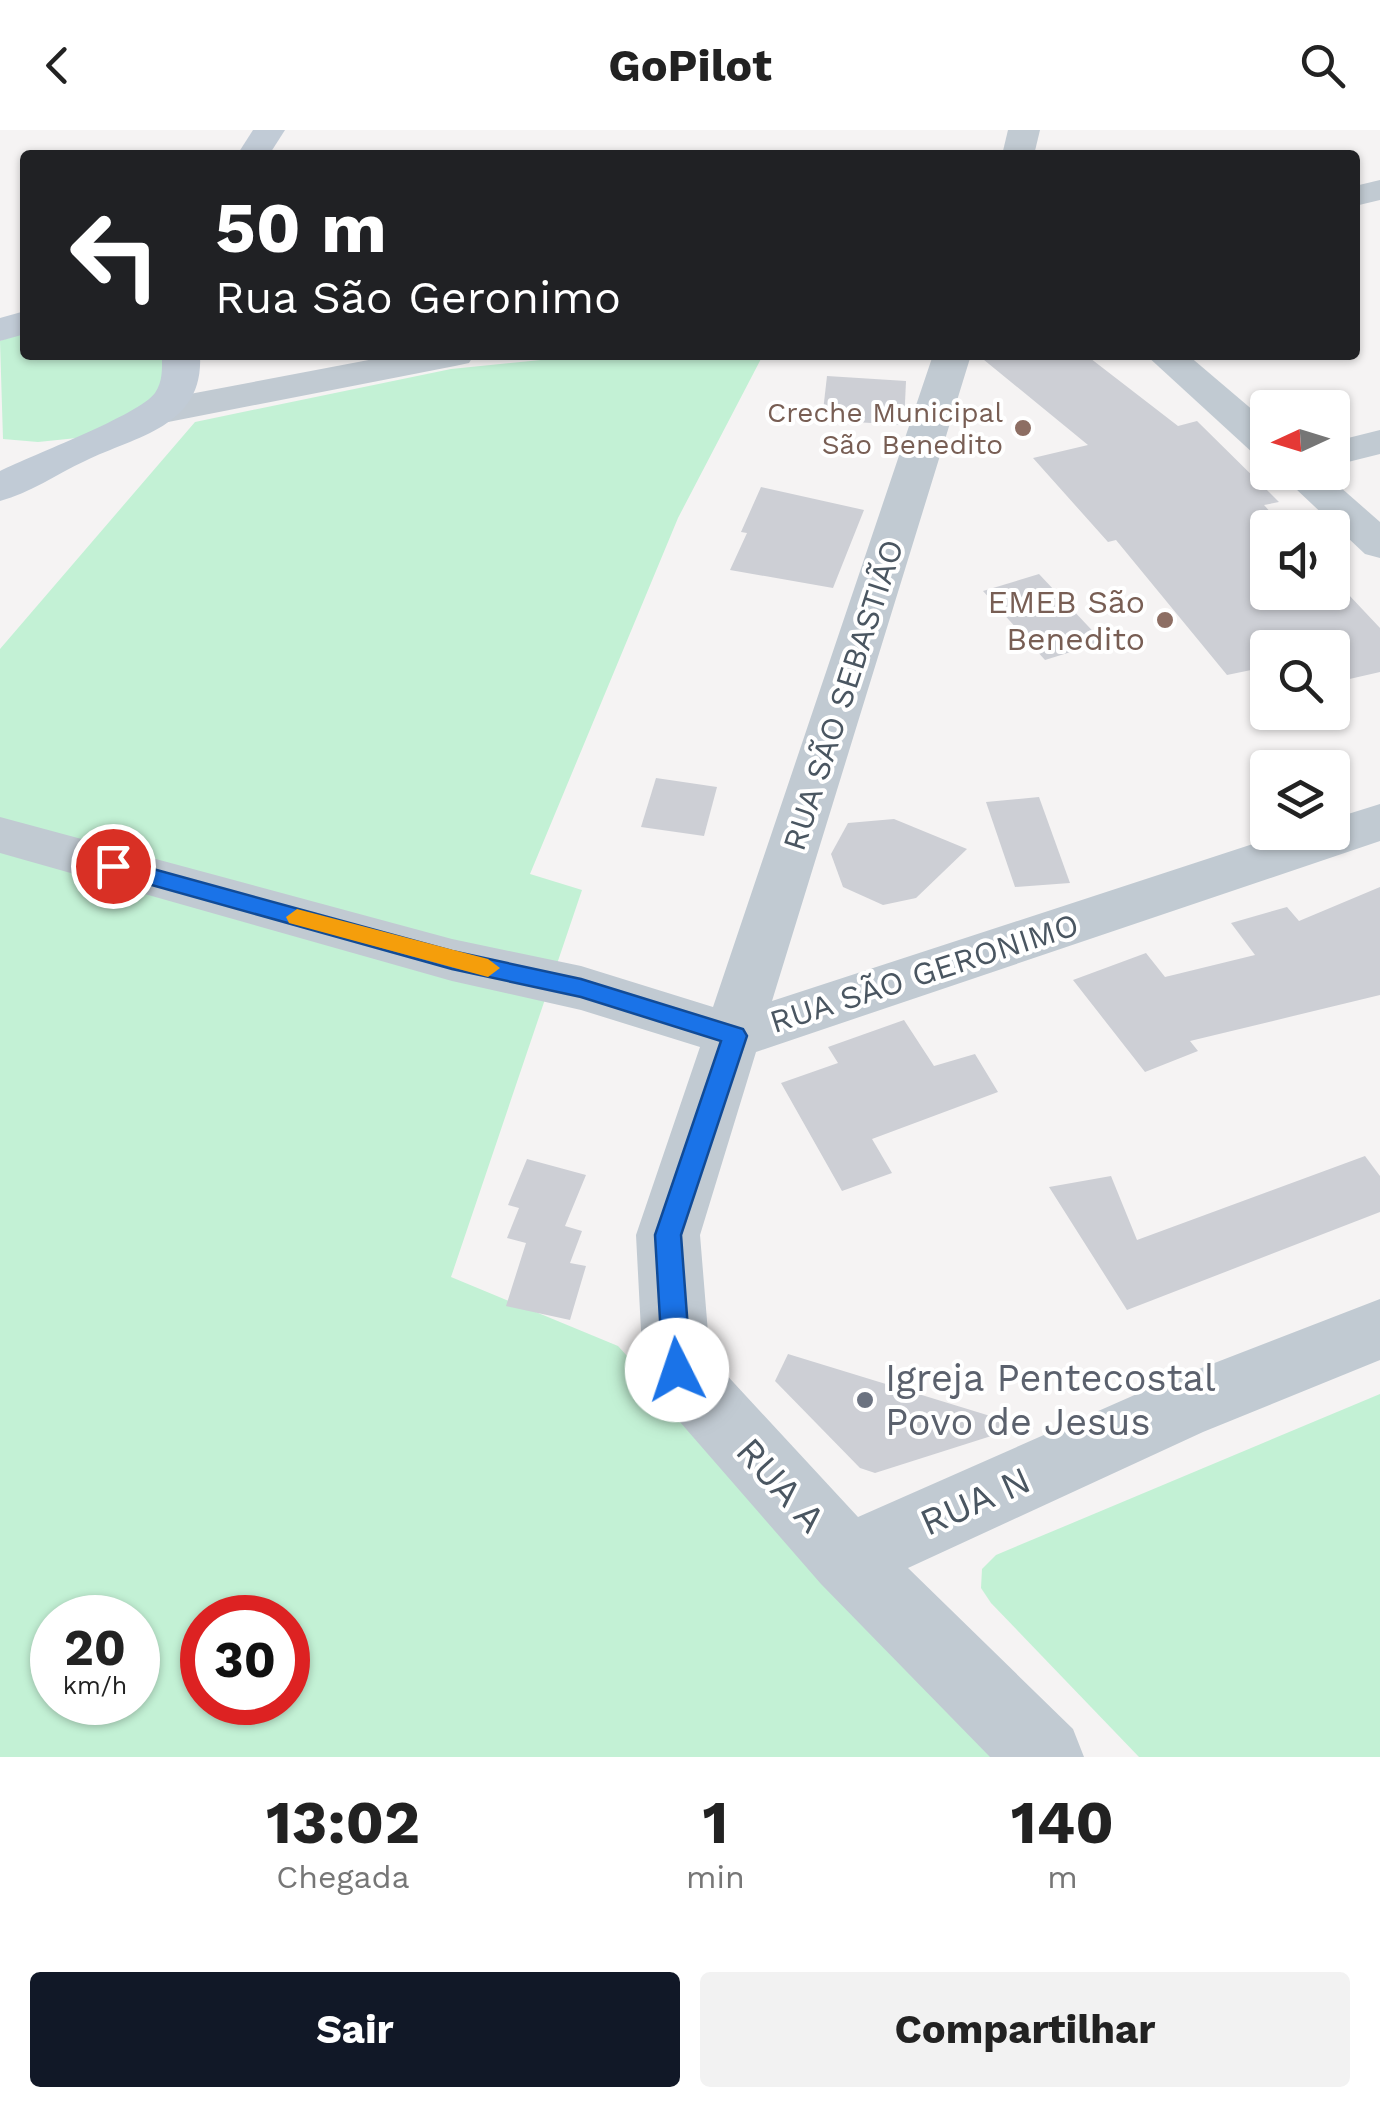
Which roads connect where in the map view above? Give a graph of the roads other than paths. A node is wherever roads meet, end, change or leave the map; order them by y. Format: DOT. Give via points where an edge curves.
graph roads {
  1 [pos="183,360"];
  2 [pos="428,360"];
  3 [pos="950,360"];
  4 [pos="1172,360"];
  5 [pos="158,412"];
  6 [pos="1250,429"];
  7 [pos="1380,442"];
  8 [pos="79,448"];
  9 [pos="1350,450"];
  10 [pos="0,452"];
  11 [pos="0,488"];
  12 [pos="1318,490"];
  13 [pos="1380,545"];
  14 [pos="1380,822"];
  15 [pos="0,835"];
  16 [pos="735,1036"];
  17 [pos="1380,1329"];
  18 [pos="848,1559"];
  19 [pos="1045,1757"];
  1 -- 5 [label="main road" via="177,392"];
  2 -- 5 [label="street"];
  3 -- 16 [label="street, RUA SÃO SEBASTIÃO"];
  4 -- 6 [label="street"];
  5 -- 8 [label="main road" via="124,433"];
  7 -- 9 [label="street"];
  8 -- 10 [label="main road"];
  8 -- 11 [label="main road"];
  12 -- 13 [label="street"];
  14 -- 16 [label="street, RUA SÃO GERONIMO"];
  15 -- 16 [label="street, RUA SÃO GERONIMO" via="452,960 581,988"];
  16 -- 18 [label="street, RUA A" via="668,1235 677,1370"];
  17 -- 18 [label="street, RUA N" via="1179,1409"];
  18 -- 19 [label="street, RUA A"];
}
